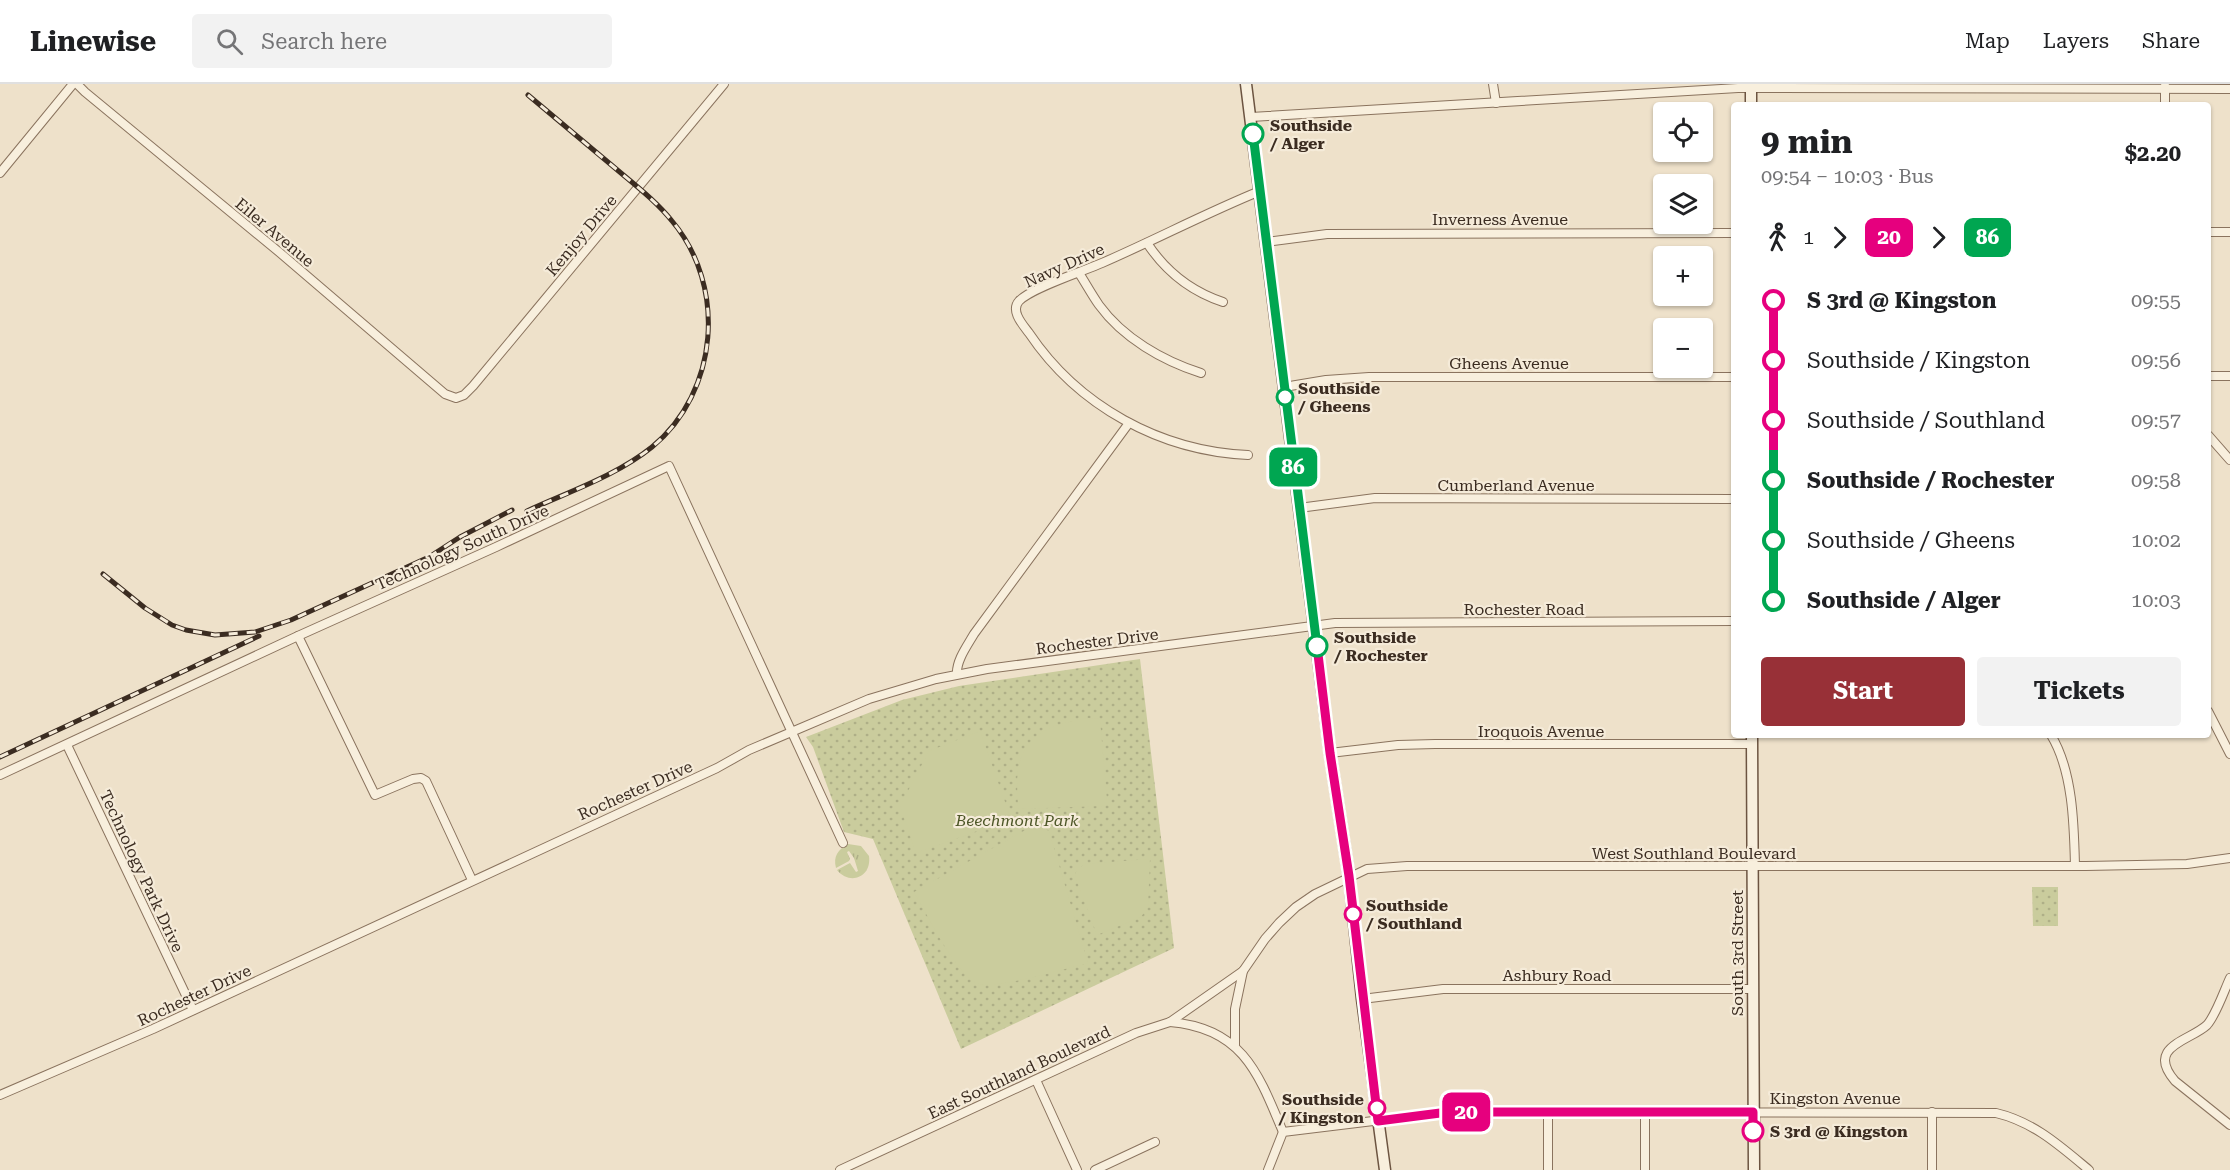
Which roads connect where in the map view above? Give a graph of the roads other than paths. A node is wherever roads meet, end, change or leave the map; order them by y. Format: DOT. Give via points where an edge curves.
graph roads {
  1 [pos="75,84"];
  2 [pos="724,84"];
  3 [pos="1246,84"];
  4 [pos="1493,84"];
  5 [pos="1751,86"];
  6 [pos="2165,86"];
  7 [pos="2230,89"];
  8 [pos="1751,102"];
  9 [pos="2165,102"];
  10 [pos="1496,103"];
  11 [pos="1251,117"];
  12 [pos="0,173"];
  13 [pos="1260,191"];
  14 [pos="2211,232"];
  15 [pos="2230,232"];
  16 [pos="1731,233"];
  17 [pos="1266,242"];
  18 [pos="1147,243"];
  19 [pos="1079,273"];
  20 [pos="1223,302"];
  21 [pos="1201,373"];
  22 [pos="2211,376"];
  23 [pos="2230,376"];
  24 [pos="1731,377"];
  25 [pos="1284,387"];
  26 [pos="456,398"];
  27 [pos="1129,423"];
  28 [pos="2211,438"];
  29 [pos="1248,455"];
  30 [pos="2230,460"];
  31 [pos="1731,499"];
  32 [pos="1299,508"];
  33 [pos="1731,621"];
  34 [pos="1315,627"];
  35 [pos="298,636"];
  36 [pos="957,674"];
  37 [pos="2211,717"];
  38 [pos="793,732"];
  39 [pos="2052,738"];
  40 [pos="1752,740"];
  41 [pos="66,745"];
  42 [pos="1330,753"];
  43 [pos="2230,754"];
  44 [pos="0,776"];
  45 [pos="843,843"];
  46 [pos="2230,858"];
  47 [pos="1752,866"];
  48 [pos="2075,866"];
  49 [pos="1349,876"];
  50 [pos="472,880"];
  51 [pos="1243,971"];
  52 [pos="2230,978"];
  53 [pos="1752,989"];
  54 [pos="1206,996"];
  55 [pos="1362,999"];
  56 [pos="193,1010"];
  57 [pos="1170,1022"];
  58 [pos="1235,1045"];
  59 [pos="1035,1080"];
  60 [pos="0,1095"];
  61 [pos="1548,1112"];
  62 [pos="1645,1112"];
  63 [pos="1753,1112"];
  64 [pos="1932,1112"];
  65 [pos="1378,1121"];
  66 [pos="2230,1125"];
  67 [pos="1283,1132"];
  68 [pos="1155,1142"];
  69 [pos="840,1170"];
  70 [pos="1077,1170"];
  71 [pos="1095,1170"];
  72 [pos="1268,1170"];
  73 [pos="1385,1170"];
  74 [pos="1548,1170"];
  75 [pos="1645,1170"];
  76 [pos="1754,1170"];
  77 [pos="1932,1170"];
  78 [pos="2089,1170"];
  1 -- 12 [label="street"];
  1 -- 26 [label="street, Eiler Avenue" via="445,394"];
  2 -- 26 [label="street, Kenjoy Drive" via="473,386"];
  3 -- 11 [label="main road"];
  4 -- 10 [label="street"];
  5 -- 6 [label="street"];
  5 -- 8 [label="main road"];
  5 -- 10 [label="street"];
  6 -- 7 [label="street"];
  6 -- 9 [label="street"];
  10 -- 11 [label="street"];
  11 -- 13 [label="main road"];
  13 -- 17 [label="main road"];
  13 -- 18 [label="street, Navy Drive"];
  14 -- 15 [label="street"];
  16 -- 17 [label="street, Inverness Avenue" via="1328,234"];
  17 -- 25 [label="main road"];
  18 -- 19 [label="street, Navy Drive"];
  18 -- 20 [label="street" via="1160,262 1185,285"];
  19 -- 21 [label="street" via="1098,304 1118,326 1155,353"];
  19 -- 27 [label="street, Navy Drive" via="1019,300 1018,318 1054,366 1094,401"];
  22 -- 23 [label="street"];
  24 -- 25 [label="street, Gheens Avenue" via="1369,377"];
  25 -- 32 [label="main road"];
  27 -- 29 [label="street, Navy Drive" via="1201,450"];
  27 -- 36 [label="street" via="974,634"];
  28 -- 30 [label="street"];
  31 -- 32 [label="street, Cumberland Avenue" via="1375,498"];
  32 -- 34 [label="main road"];
  33 -- 34 [label="street, Rochester Road" via="1347,623"];
  34 -- 36 [label="street, Rochester Drive"];
  34 -- 42 [label="main road"];
  35 -- 38 [label="street, Technology South Drive" via="669,466"];
  35 -- 41 [label="street, Technology South Drive"];
  35 -- 50 [label="street" via="375,795 413,779 426,782"];
  36 -- 38 [label="street, Rochester Drive" via="869,699"];
  37 -- 43 [label="street"];
  38 -- 45 [label="street"];
  38 -- 50 [label="street, Rochester Drive"];
  39 -- 48 [label="street" via="2070,793"];
  40 -- 42 [label="street, Iroquois Avenue" via="1426,744"];
  40 -- 47 [label="main road, South 3rd Street"];
  41 -- 44 [label="street, Technology South Drive"];
  41 -- 56 [label="street, Technology Park Drive"];
  42 -- 49 [label="main road"];
  46 -- 48 [label="street, West Southland Boulevard" via="2187,864"];
  47 -- 48 [label="street, West Southland Boulevard"];
  47 -- 49 [label="street, West Southland Boulevard" via="1407,866 1367,869"];
  47 -- 53 [label="main road, South 3rd Street"];
  49 -- 51 [label="street, West Southland Boulevard" via="1296,907 1265,939"];
  49 -- 55 [label="main road"];
  50 -- 56 [label="street, Rochester Drive"];
  51 -- 54 [label="street, West Southland Boulevard"];
  51 -- 58 [label="street" via="1235,1009"];
  52 -- 66 [label="street" via="2209,1022 2175,1044 2166,1058 2169,1074 2175,1081"];
  53 -- 55 [label="street, Ashbury Road" via="1443,989"];
  53 -- 63 [label="main road, South 3rd Street"];
  54 -- 57 [label="street, East Southland Boulevard"];
  55 -- 65 [label="main road"];
  56 -- 60 [label="street, Rochester Drive"];
  57 -- 58 [label="street" via="1215,1033"];
  57 -- 59 [label="street, East Southland Boulevard" via="1136,1033"];
  58 -- 67 [label="street" via="1266,1090"];
  59 -- 69 [label="street, East Southland Boulevard"];
  59 -- 70 [label="street"];
  61 -- 62 [label="street, Kingston Avenue"];
  61 -- 65 [label="street, Kingston Avenue" via="1448,1112"];
  61 -- 74 [label="street"];
  62 -- 63 [label="street, Kingston Avenue"];
  62 -- 75 [label="street"];
  63 -- 64 [label="street, Kingston Avenue"];
  63 -- 76 [label="main road, South 3rd Street"];
  64 -- 77 [label="street"];
  64 -- 78 [label="street, Kingston Avenue" via="2012,1117 2042,1132"];
  65 -- 67 [label="street, Kingston Avenue"];
  65 -- 73 [label="main road"];
  67 -- 72 [label="street"];
  68 -- 71 [label="street"];
}
